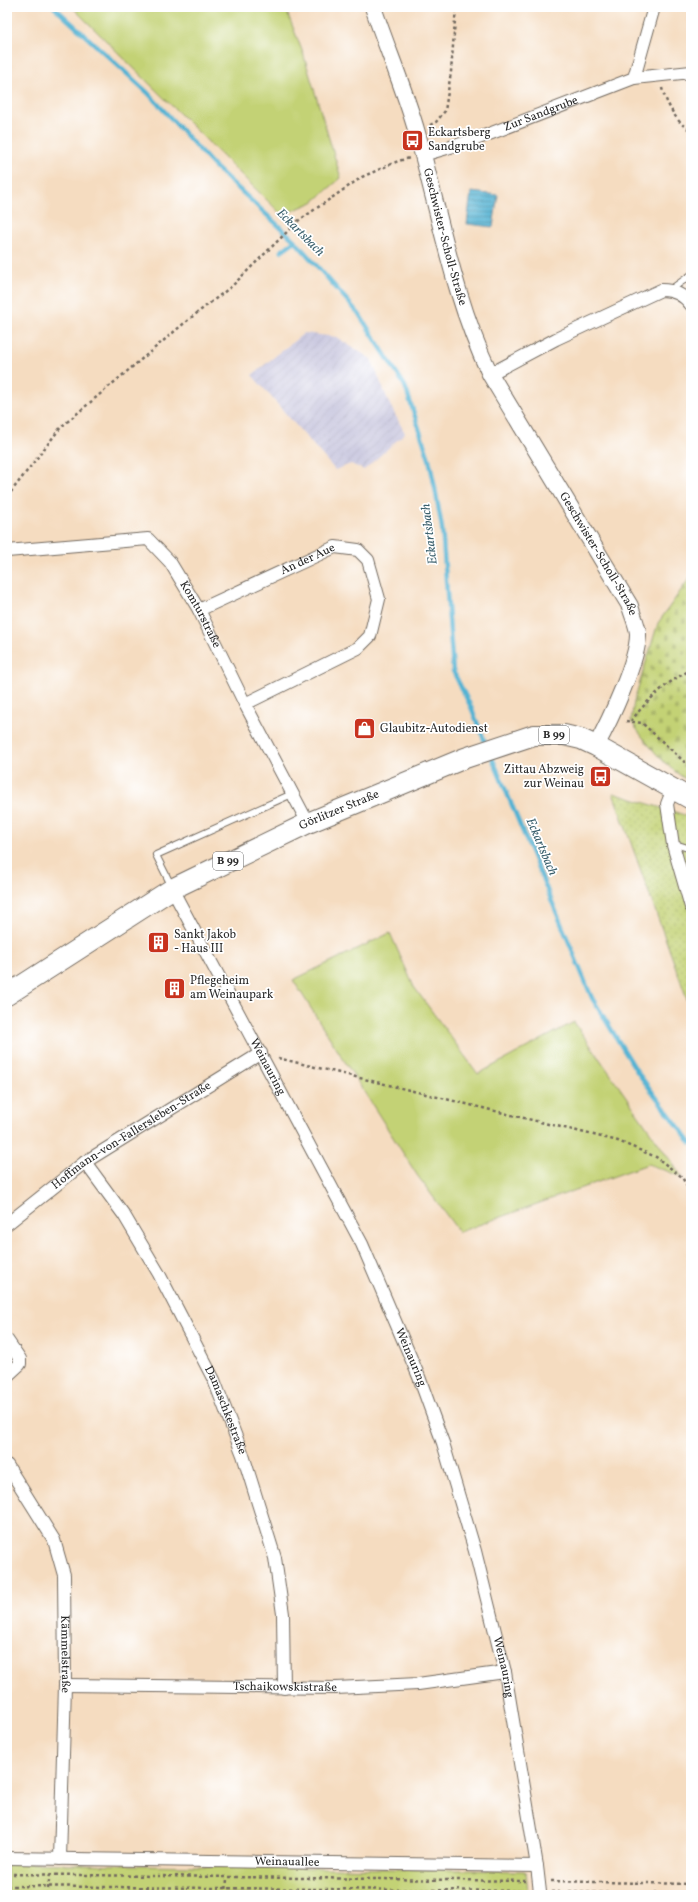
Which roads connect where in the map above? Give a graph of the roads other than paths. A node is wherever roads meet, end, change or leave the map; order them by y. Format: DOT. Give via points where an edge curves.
graph roads {
  1 [pos="372,7"];
  2 [pos="654,7"];
  3 [pos="691,72"];
  4 [pos="634,78"];
  5 [pos="423,155"];
  6 [pos="691,275"];
  7 [pos="670,290"];
  8 [pos="691,305"];
  9 [pos="490,374"];
  10 [pos="7,551"];
  11 [pos="199,610"];
  12 [pos="245,704"];
  13 [pos="596,746"];
  14 [pos="673,789"];
  15 [pos="292,794"];
  16 [pos="691,799"];
  17 [pos="308,823"];
  18 [pos="673,845"];
  19 [pos="691,849"];
  20 [pos="172,889"];
  21 [pos="691,907"];
  22 [pos="7,995"];
  23 [pos="261,1053"];
  24 [pos="85,1162"];
  25 [pos="7,1224"];
  26 [pos="7,1340"];
  27 [pos="7,1376"];
  28 [pos="7,1465"];
  29 [pos="505,1672"];
  30 [pos="65,1685"];
  31 [pos="284,1688"];
  32 [pos="7,1858"];
  33 [pos="60,1859"];
  34 [pos="537,1866"];
  35 [pos="539,1889"];
  1 -- 5 [label="street, Geschwister-Scholl-Straße" via="417,131"];
  2 -- 4 [label="street"];
  3 -- 4 [label="street, Zur Sandgrube"];
  4 -- 5 [label="street, Zur Sandgrube" via="471,141"];
  5 -- 9 [label="street, Geschwister-Scholl-Straße" via="449,263 474,340"];
  6 -- 7 [label="lane"];
  7 -- 8 [label="street"];
  7 -- 9 [label="street" via="661,290 556,339"];
  9 -- 13 [label="street, Geschwister-Scholl-Straße" via="630,606 638,632 635,653 610,721"];
  10 -- 11 [label="street, Komturstraße" via="148,538 170,562"];
  11 -- 12 [label="street, Komturstraße"];
  11 -- 12 [label="street, An der Aue" via="334,547 358,550 368,560 379,599 370,636 358,648"];
  12 -- 15 [label="street, Komturstraße"];
  13 -- 14 [label="main road, Görlitzer Straße / B 99"];
  13 -- 17 [label="main road, Görlitzer Straße / B 99" via="564,735 534,735 465,758"];
  14 -- 16 [label="main road, Görlitzer Straße / B 99"];
  14 -- 18 [label="street" via="667,804"];
  15 -- 17 [label="street, Komturstraße"];
  15 -- 20 [label="lane" via="156,855"];
  17 -- 20 [label="main road, Görlitzer Straße / B 99"];
  18 -- 19 [label="lane"];
  18 -- 21 [label="street"];
  20 -- 22 [label="main road, Görlitzer Straße / B 99"];
  20 -- 23 [label="street, Weinauring"];
  23 -- 24 [label="street, Hoffmann-von-Fallersleben-Straße"];
  23 -- 29 [label="street, Weinauring" via="362,1244 419,1377 443,1443"];
  24 -- 25 [label="street, Hoffmann-von-Fallersleben-Straße"];
  24 -- 31 [label="street, Damaschkestraße" via="124,1214 159,1274 214,1380 243,1455 275,1558 283,1614"];
  26 -- 27 [label="street" via="20,1359 20,1364"];
  28 -- 30 [label="street, Kämmelstraße" via="54,1540 64,1575"];
  29 -- 31 [label="street, Tschaikowskistraße" via="418,1684"];
  29 -- 34 [label="street, Weinauring"];
  30 -- 31 [label="street, Tschaikowskistraße"];
  30 -- 33 [label="street, Kämmelstraße"];
  32 -- 33 [label="street, Weinauallee"];
  33 -- 34 [label="street, Weinauallee"];
  34 -- 35 [label="street"];
}
